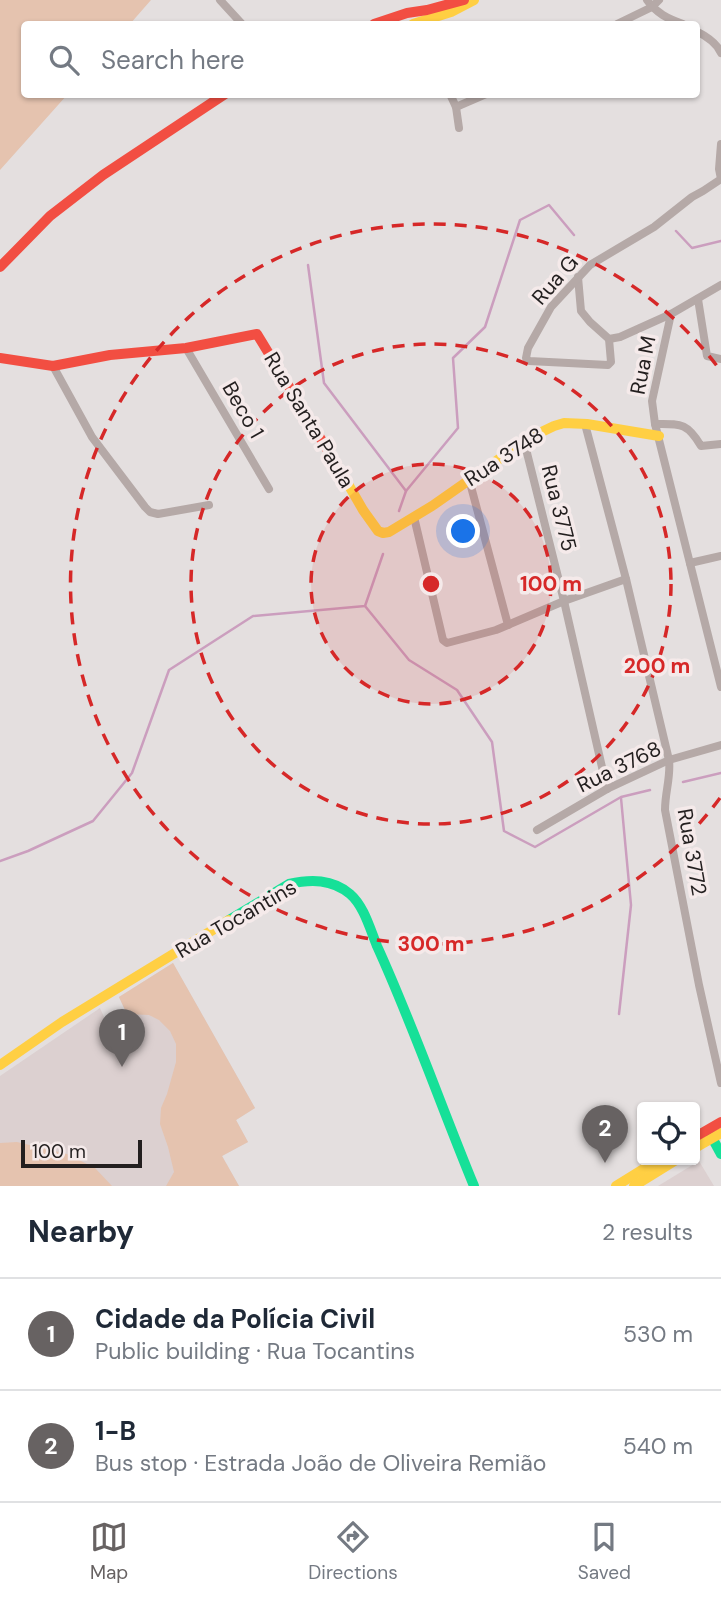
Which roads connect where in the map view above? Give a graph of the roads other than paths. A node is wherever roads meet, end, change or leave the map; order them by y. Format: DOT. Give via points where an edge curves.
graph roads {
  1 [pos="220,0"];
  2 [pos="464,0"];
  3 [pos="474,0"];
  4 [pos="659,0"];
  5 [pos="649,4"];
  6 [pos="409,20"];
  7 [pos="239,21"];
  8 [pos="622,21"];
  9 [pos="674,21"];
  10 [pos="700,33"];
  11 [pos="721,50"];
  12 [pos="219,98"];
  13 [pos="452,98"];
  14 [pos="477,98"];
  15 [pos="456,107"];
  16 [pos="459,128"];
  17 [pos="721,145"];
  18 [pos="721,179"];
  19 [pos="0,267"];
  20 [pos="578,277"];
  21 [pos="721,285"];
  22 [pos="698,299"];
  23 [pos="671,314"];
  24 [pos="609,339"];
  25 [pos="186,348"];
  26 [pos="0,358"];
  27 [pos="721,359"];
  28 [pos="53,366"];
  29 [pos="585,424"];
  30 [pos="655,424"];
  31 [pos="659,436"];
  32 [pos="524,441"];
  33 [pos="721,444"];
  34 [pos="469,479"];
  35 [pos="269,489"];
  36 [pos="209,505"];
  37 [pos="432,506"];
  38 [pos="414,517"];
  39 [pos="721,556"];
  40 [pos="690,563"];
  41 [pos="626,579"];
  42 [pos="564,601"];
  43 [pos="508,625"];
  44 [pos="721,687"];
  45 [pos="721,745"];
  46 [pos="669,760"];
  47 [pos="607,789"];
  48 [pos="537,830"];
  49 [pos="0,1065"];
  50 [pos="721,1083"];
  51 [pos="721,1122"];
  52 [pos="714,1133"];
  53 [pos="700,1144"];
  54 [pos="721,1154"];
  55 [pos="650,1165"];
  56 [pos="668,1165"];
  57 [pos="474,1186"];
  58 [pos="616,1186"];
  59 [pos="634,1186"];
  1 -- 7 [label="street"];
  2 -- 6 [label="street"];
  3 -- 6 [label="street" via="451,12"];
  4 -- 5 [label="street"];
  5 -- 8 [label="street"];
  5 -- 9 [label="street"];
  10 -- 11 [label="street"];
  12 -- 19 [label="street" via="92,183 50,216"];
  13 -- 15 [label="street"];
  14 -- 15 [label="street"];
  15 -- 16 [label="street"];
  17 -- 18 [label="street"];
  18 -- 20 [label="street, Rua G"];
  20 -- 24 [label="street" via="581,311"];
  20 -- 24 [label="street, Rua G" via="551,307 526,358 608,365"];
  21 -- 22 [label="street"];
  22 -- 23 [label="street"];
  22 -- 27 [label="street" via="707,356"];
  23 -- 24 [label="street"];
  23 -- 30 [label="street, Rua M" via="652,401"];
  25 -- 28 [label="street, Rua Santa Paula"];
  25 -- 35 [label="street, Beco 1"];
  25 -- 38 [label="street, Rua Santa Paula" via="257,334 378,531 389,532"];
  26 -- 28 [label="street, Rua Santa Paula"];
  28 -- 36 [label="street" via="92,437 150,512"];
  29 -- 31 [label="street, Rua 3748"];
  29 -- 32 [label="street, Rua 3748" via="563,423"];
  29 -- 41 [label="street, Rua 3772"];
  30 -- 31 [label="street"];
  30 -- 33 [label="street" via="683,424 701,446"];
  31 -- 40 [label="street"];
  32 -- 34 [label="street, Rua 3748"];
  32 -- 42 [label="street, Rua 3775"];
  34 -- 37 [label="street, Rua 3748"];
  34 -- 43 [label="street"];
  37 -- 38 [label="street, Rua Santa Paula"];
  38 -- 43 [label="street" via="444,642"];
  39 -- 40 [label="street"];
  40 -- 44 [label="street"];
  41 -- 42 [label="street"];
  41 -- 46 [label="street, Rua 3772"];
  42 -- 43 [label="street"];
  42 -- 47 [label="street, Rua 3775"];
  45 -- 46 [label="street, Rua 3768"];
  46 -- 47 [label="street, Rua 3768"];
  46 -- 50 [label="street, Rua 3772" via="671,776 664,810"];
  47 -- 48 [label="street, Rua 3768"];
  49 -- 57 [label="street, Rua Tocantins" via="62,1022 289,884 318,879 352,895 360,908 394,980"];
  51 -- 52 [label="street"];
  52 -- 53 [label="street"];
  52 -- 54 [label="street"];
  55 -- 58 [label="street"];
  56 -- 59 [label="street"];
}
